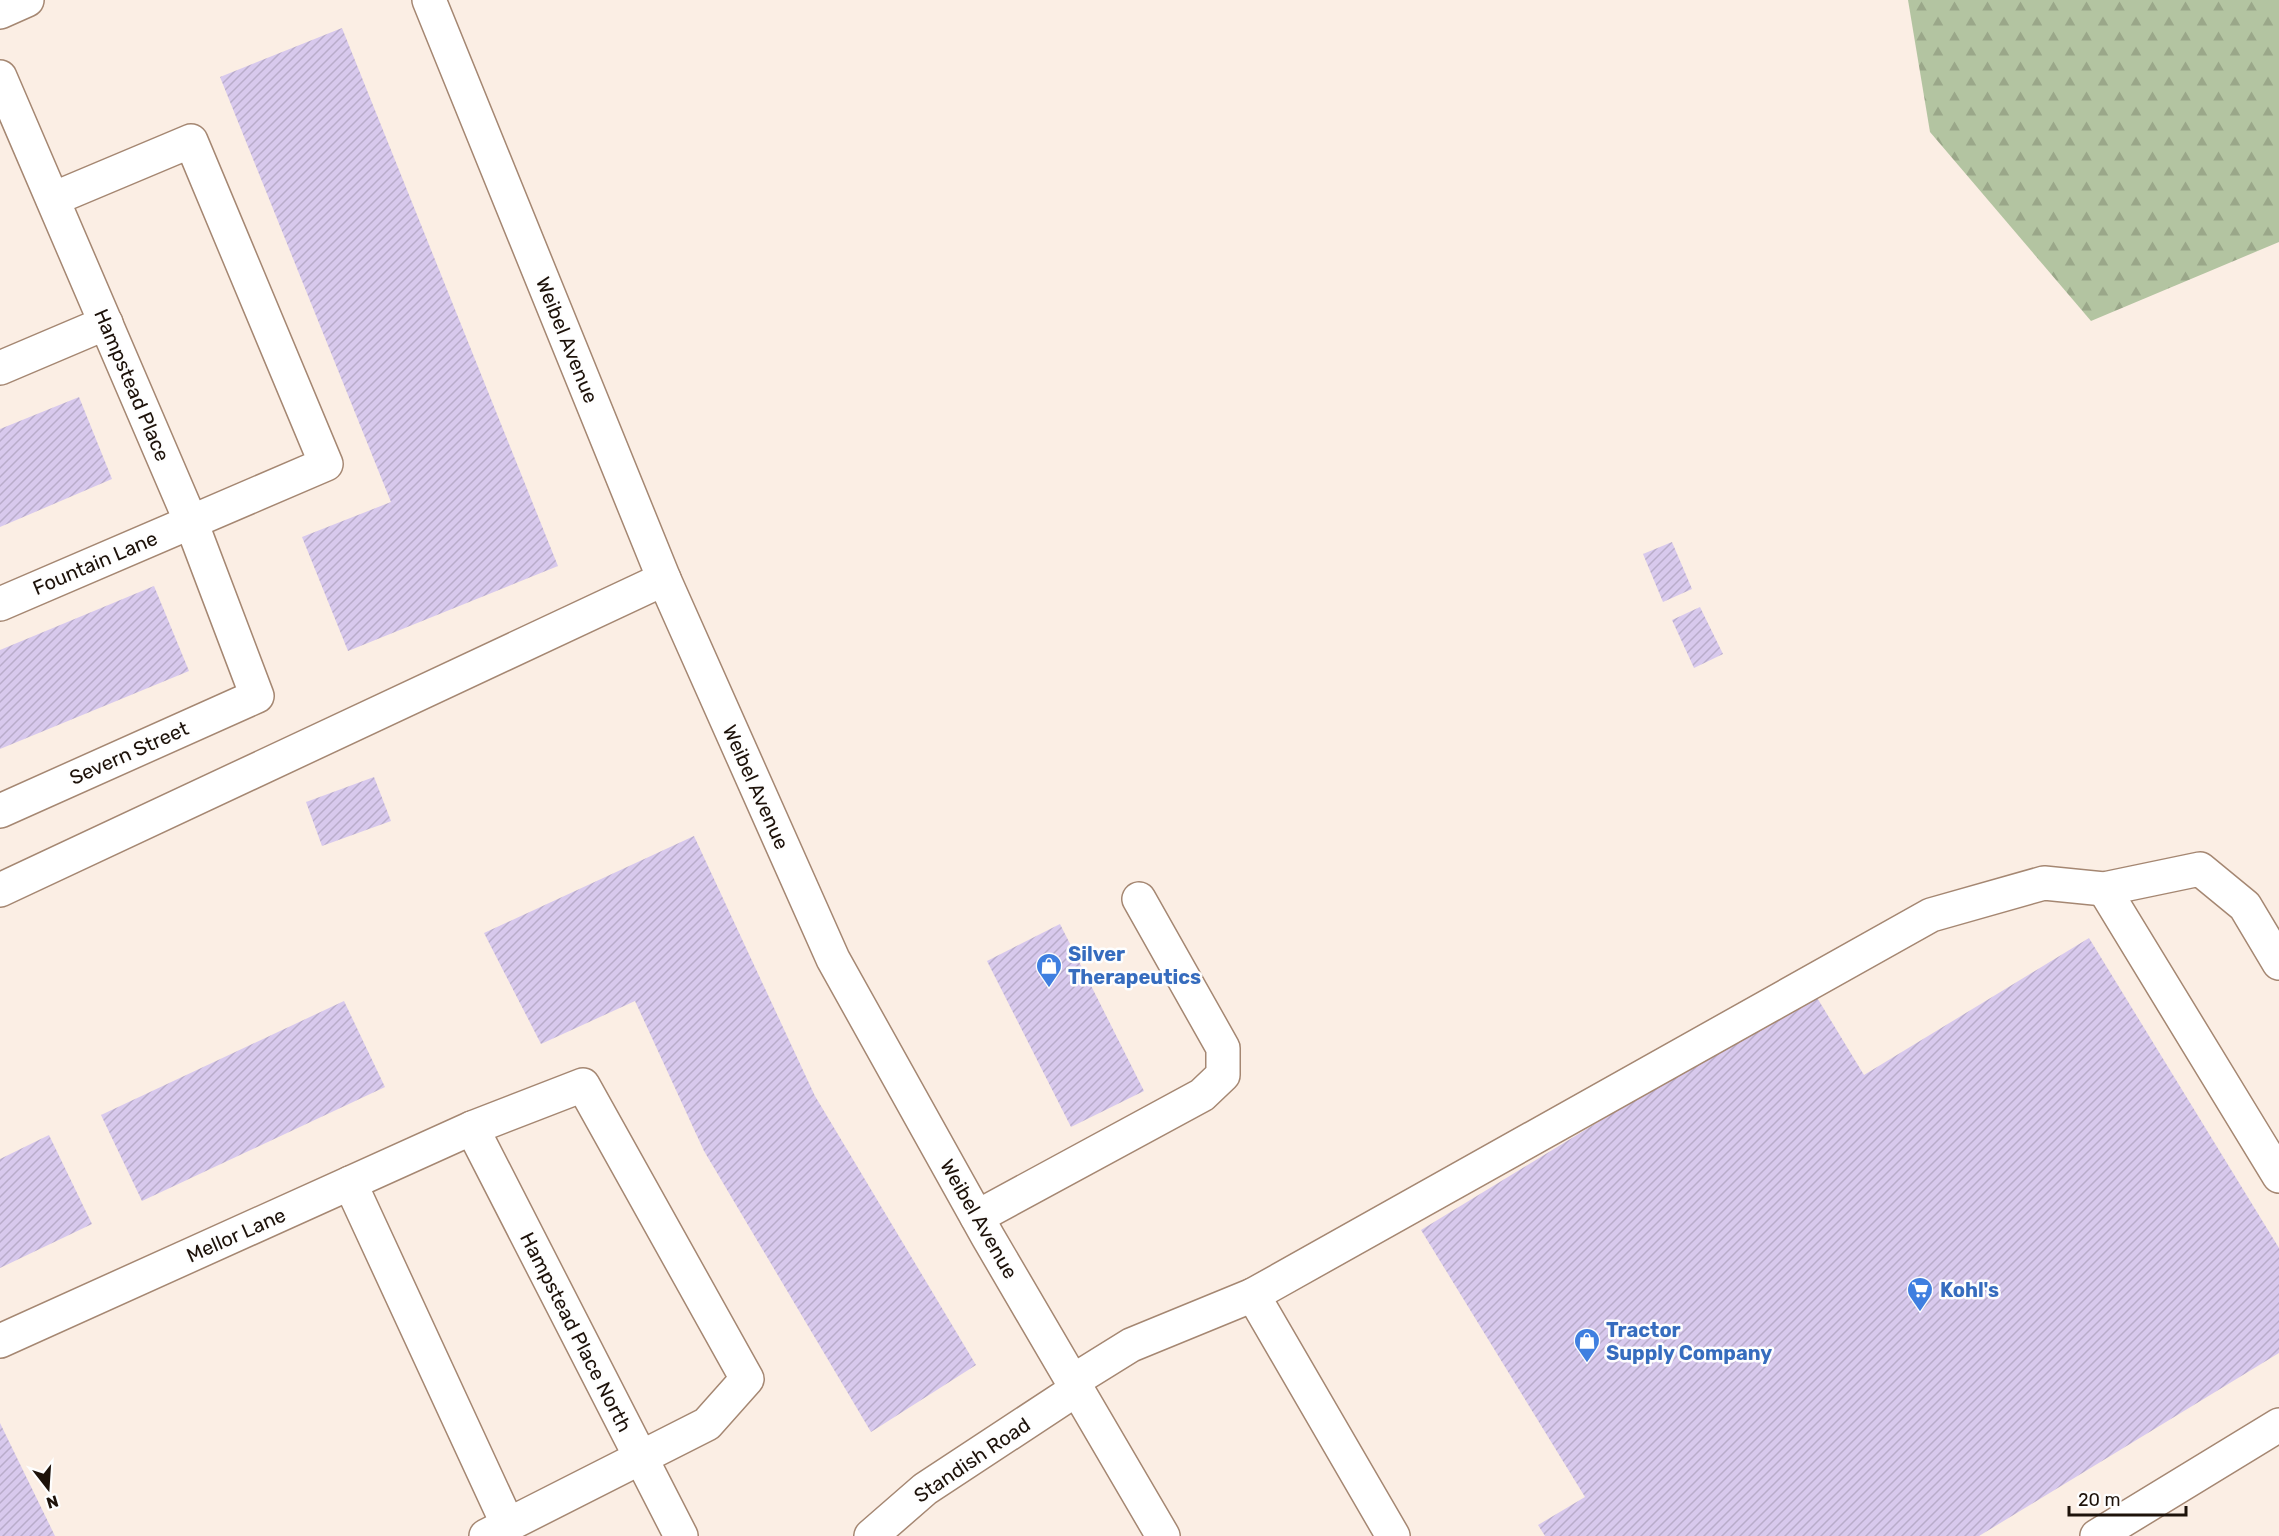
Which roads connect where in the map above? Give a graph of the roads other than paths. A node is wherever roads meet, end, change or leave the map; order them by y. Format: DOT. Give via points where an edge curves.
graph roads {
  1 [pos="27,0"];
  2 [pos="429,0"];
  3 [pos="0,12"];
  4 [pos="0,77"];
  5 [pos="53,199"];
  6 [pos="106,322"];
  7 [pos="0,368"];
  8 [pos="191,522"];
  9 [pos="663,579"];
  10 [pos="0,604"];
  11 [pos="257,696"];
  12 [pos="0,811"];
  13 [pos="2104,889"];
  14 [pos="0,890"];
  15 [pos="1139,899"];
  16 [pos="2279,963"];
  17 [pos="472,1128"];
  18 [pos="2279,1176"];
  19 [pos="350,1183"];
  20 [pos="977,1217"];
  21 [pos="1253,1295"];
  22 [pos="0,1341"];
  23 [pos="1075,1385"];
  24 [pos="2279,1425"];
  25 [pos="640,1458"];
  26 [pos="497,1530"];
  27 [pos="681,1536"];
  28 [pos="871,1536"];
  29 [pos="1163,1536"];
  30 [pos="1393,1536"];
  31 [pos="2097,1536"];
  1 -- 3 [label="street"];
  2 -- 9 [label="street, Weibel Avenue"];
  4 -- 5 [label="street, Hampstead Place"];
  5 -- 6 [label="street, Hampstead Place"];
  5 -- 8 [label="street, Fountain Lane" via="191,141 326,464"];
  6 -- 7 [label="street"];
  6 -- 8 [label="street, Hampstead Place"];
  8 -- 10 [label="street, Fountain Lane"];
  8 -- 11 [label="street, Hampstead Place"];
  9 -- 14 [label="street"];
  9 -- 20 [label="street, Weibel Avenue" via="833,959"];
  11 -- 12 [label="street, Severn Street"];
  13 -- 16 [label="street, Standish Road" via="2200,869 2245,906"];
  13 -- 18 [label="street"];
  13 -- 21 [label="street, Standish Road" via="2044,883 1931,915"];
  15 -- 20 [label="street" via="1223,1048 1223,1075 1202,1095"];
  17 -- 19 [label="street, Mellor Lane"];
  17 -- 25 [label="street, Hampstead Place North"];
  17 -- 25 [label="street, Mellor Lane" via="583,1085 747,1379 707,1424"];
  19 -- 22 [label="street, Mellor Lane"];
  19 -- 26 [label="street"];
  20 -- 23 [label="street, Weibel Avenue"];
  21 -- 23 [label="street, Standish Road" via="1131,1344"];
  21 -- 30 [label="street"];
  23 -- 28 [label="street, Standish Road" via="925,1489"];
  23 -- 29 [label="street, Weibel Avenue"];
  24 -- 31 [label="street"];
  25 -- 26 [label="street"];
  25 -- 27 [label="street, Hampstead Place North"];
}
